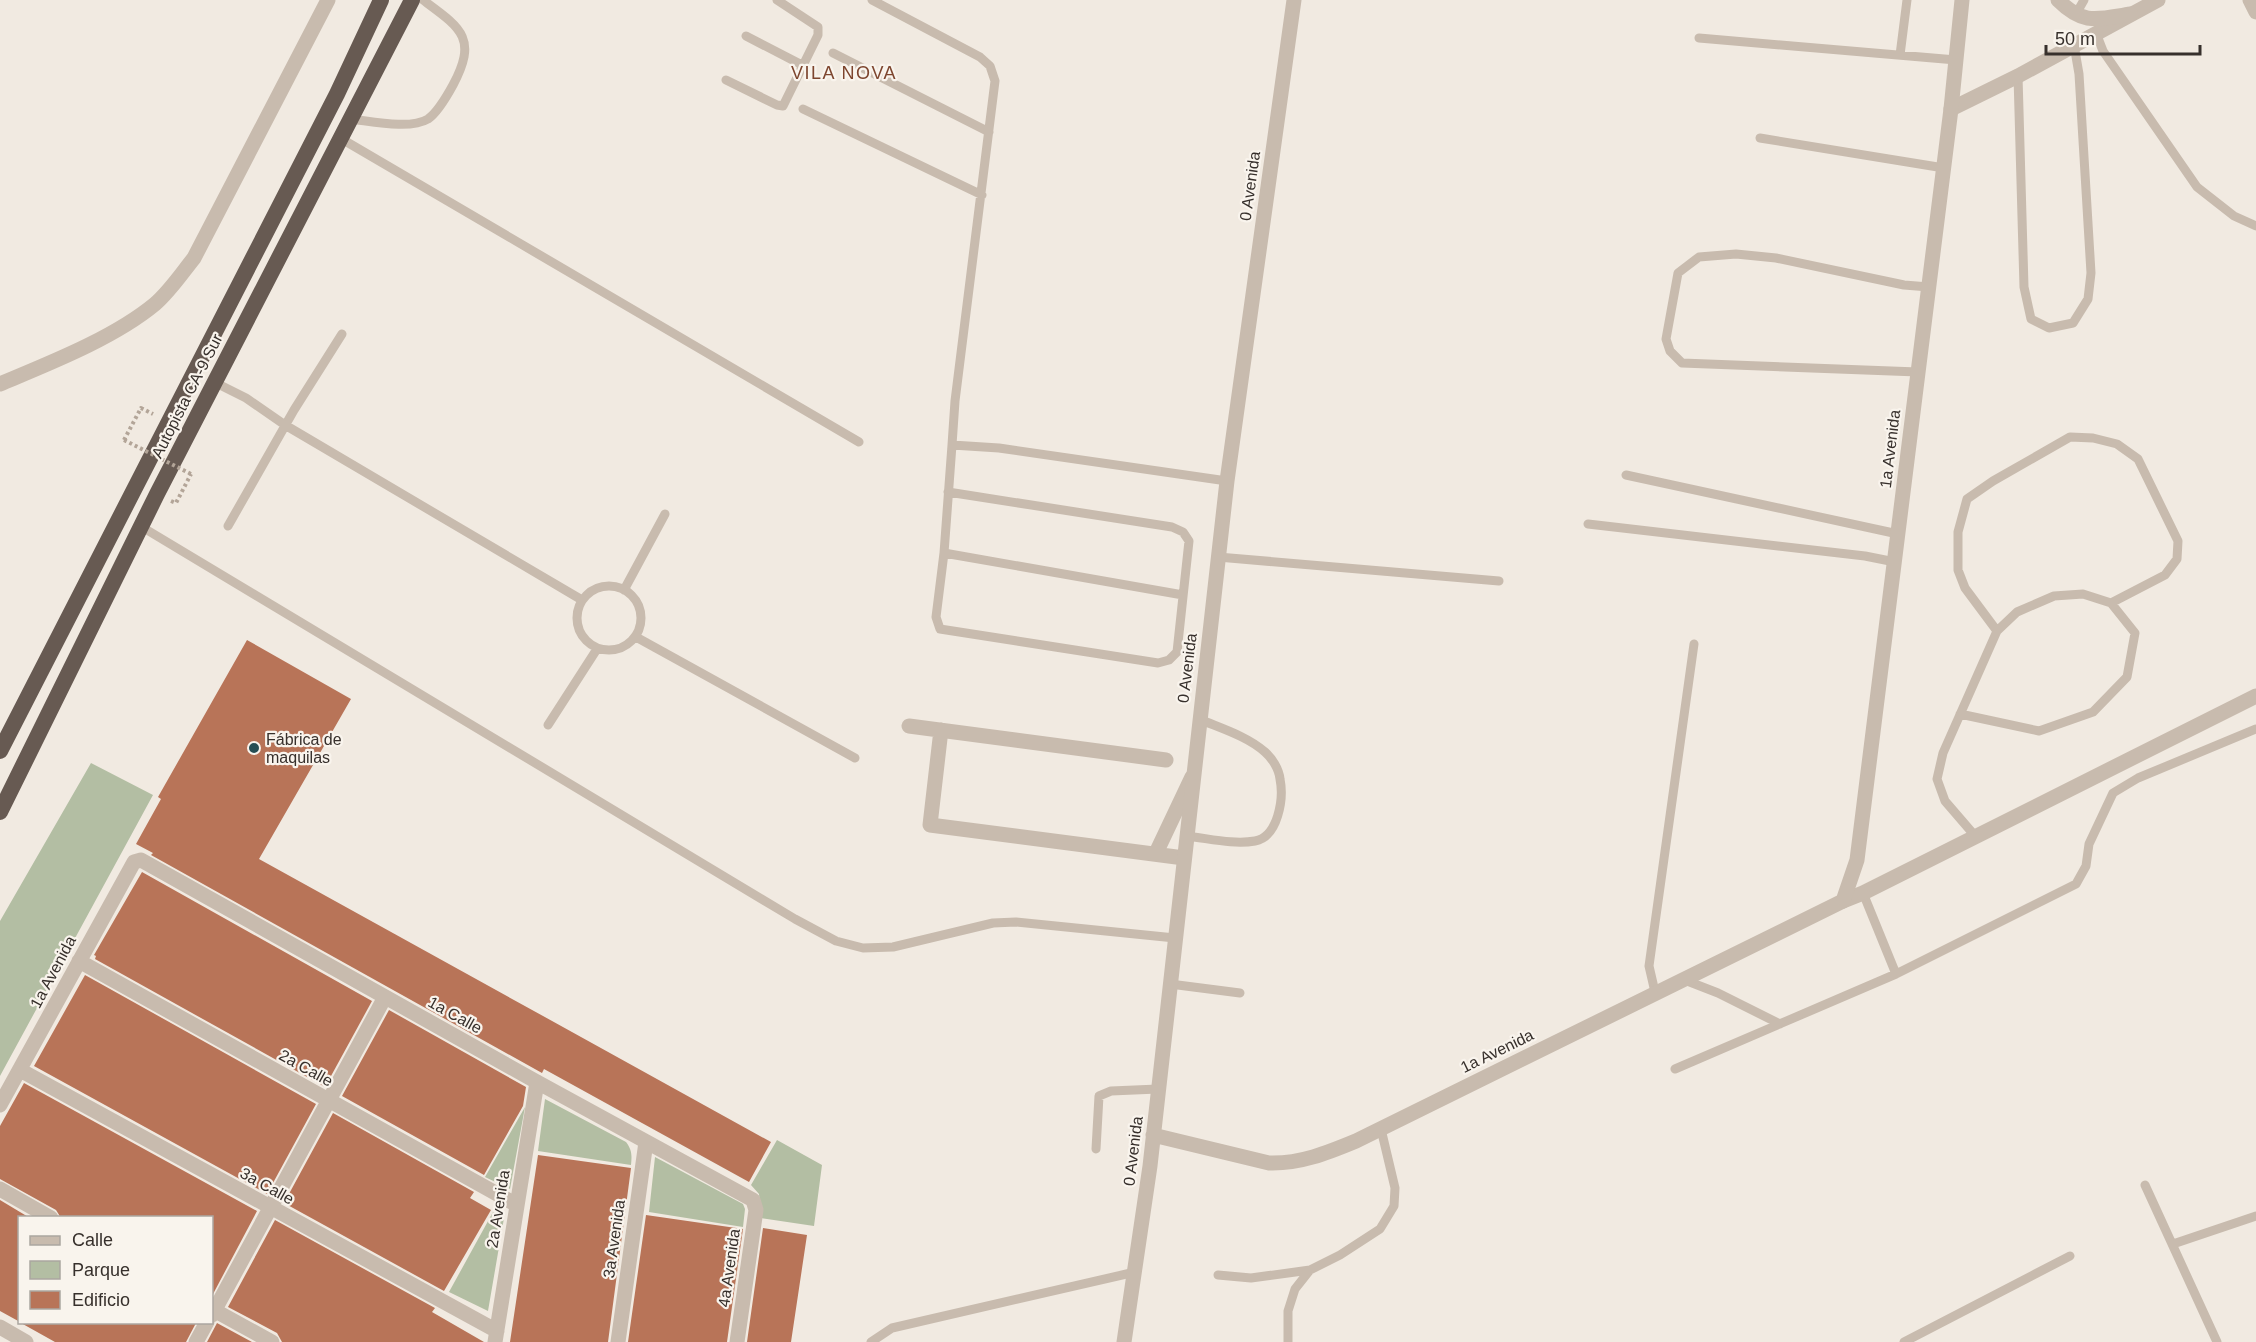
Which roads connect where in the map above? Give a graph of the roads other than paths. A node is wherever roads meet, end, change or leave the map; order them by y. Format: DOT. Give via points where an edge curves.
graph roads {
  1 [pos="328,0"];
  2 [pos="381,0"];
  3 [pos="412,0"];
  4 [pos="423,0"];
  5 [pos="777,0"];
  6 [pos="872,0"];
  7 [pos="1294,0"];
  8 [pos="1907,0"];
  9 [pos="1962,0"];
  10 [pos="2058,0"];
  11 [pos="2084,0"];
  12 [pos="2158,0"];
  13 [pos="2250,0"];
  14 [pos="2256,12"];
  15 [pos="2076,14"];
  16 [pos="2131,14"];
  17 [pos="2096,33"];
  18 [pos="746,36"];
  19 [pos="1699,38"];
  20 [pos="2074,45"];
  21 [pos="833,53"];
  22 [pos="1900,55"];
  23 [pos="1956,60"];
  24 [pos="804,66"];
  25 [pos="2018,76"];
  26 [pos="726,80"];
  27 [pos="802,109"];
  28 [pos="1952,109"];
  29 [pos="350,119"];
  30 [pos="989,132"];
  31 [pos="340,138"];
  32 [pos="1760,138"];
  33 [pos="1944,168"];
  34 [pos="982,195"];
  35 [pos="2256,226"];
  36 [pos="1929,287"];
  37 [pos="342,334"];
  38 [pos="1918,372"];
  39 [pos="214,382"];
  40 [pos="0,384"];
  41 [pos="285,424"];
  42 [pos="859,442"];
  43 [pos="952,445"];
  44 [pos="1626,475"];
  45 [pos="1227,481"];
  46 [pos="948,492"];
  47 [pos="665,514"];
  48 [pos="1588,524"];
  49 [pos="228,526"];
  50 [pos="142,527"];
  51 [pos="1898,534"];
  52 [pos="944,553"];
  53 [pos="1218,557"];
  54 [pos="1895,562"];
  55 [pos="1499,581"];
  56 [pos="624,590"];
  57 [pos="1183,596"];
  58 [pos="582,600"];
  59 [pos="2111,603"];
  60 [pos="1997,632"];
  61 [pos="636,637"];
  62 [pos="1694,644"];
  63 [pos="597,649"];
  64 [pos="2256,696"];
  65 [pos="1960,714"];
  66 [pos="1199,719"];
  67 [pos="548,725"];
  68 [pos="909,726"];
  69 [pos="2256,729"];
  70 [pos="941,730"];
  71 [pos="0,751"];
  72 [pos="855,758"];
  73 [pos="1166,760"];
  74 [pos="1192,777"];
  75 [pos="0,812"];
  76 [pos="1186,836"];
  77 [pos="1976,837"];
  78 [pos="1156,853"];
  79 [pos="1184,858"];
  80 [pos="141,860"];
  81 [pos="1863,893"];
  82 [pos="1843,901"];
  83 [pos="1175,938"];
  84 [pos="79,961"];
  85 [pos="1896,974"];
  86 [pos="1682,979"];
  87 [pos="1170,984"];
  88 [pos="1655,992"];
  89 [pos="1240,993"];
  90 [pos="385,997"];
  91 [pos="1780,1024"];
  92 [pos="1675,1069"];
  93 [pos="20,1070"];
  94 [pos="537,1082"];
  95 [pos="1158,1089"];
  96 [pos="328,1101"];
  97 [pos="0,1105"];
  98 [pos="1381,1129"];
  99 [pos="1153,1135"];
  100 [pos="646,1142"];
  101 [pos="1096,1149"];
  102 [pos="2145,1185"];
  103 [pos="0,1189"];
  104 [pos="753,1200"];
  105 [pos="517,1205"];
  106 [pos="270,1208"];
  107 [pos="47,1216"];
  108 [pos="2256,1216"];
  109 [pos="2173,1244"];
  110 [pos="2070,1256"];
  111 [pos="1310,1270"];
  112 [pos="1135,1272"];
  113 [pos="1218,1275"];
  114 [pos="213,1310"];
  115 [pos="213,1315"];
  116 [pos="206,1324"];
  117 [pos="0,1327"];
  118 [pos="496,1337"];
  119 [pos="26,1342"];
  120 [pos="196,1342"];
  121 [pos="272,1342"];
  122 [pos="618,1342"];
  123 [pos="737,1342"];
  124 [pos="871,1342"];
  125 [pos="1124,1342"];
  126 [pos="1288,1342"];
  127 [pos="1904,1342"];
  128 [pos="2217,1342"];
  1 -- 40 [label="street" via="194,258 179,278 157,303 132,321"];
  2 -- 71 [label="highway, Autopista CA-9 Sur" via="337,94"];
  3 -- 29 [label="highway, Autopista CA-9 Sur"];
  4 -- 29 [label="lane" via="455,23 466,43 461,69 446,97 427,119 400,125"];
  5 -- 24 [label="lane" via="818,27"];
  6 -- 30 [label="lane" via="990,66 995,81"];
  7 -- 45 [label="street, 0 Avenida"];
  8 -- 22 [label="lane"];
  9 -- 23 [label="street, 1a Avenida"];
  10 -- 15 [label="street"];
  11 -- 15 [label="lane"];
  12 -- 16 [label="street"];
  13 -- 14 [label="street"];
  15 -- 16 [label="street" via="2089,20"];
  16 -- 17 [label="street"];
  17 -- 20 [label="street"];
  17 -- 35 [label="lane" via="2103,51 2197,187 2234,216"];
  18 -- 24 [label="lane"];
  19 -- 22 [label="lane"];
  20 -- 25 [label="street"];
  20 -- 25 [label="lane" via="2091,273 2088,299 2073,323 2049,328 2031,319 2024,287"];
  21 -- 30 [label="lane"];
  22 -- 23 [label="lane"];
  23 -- 28 [label="street, 1a Avenida"];
  24 -- 26 [label="lane" via="783,106"];
  25 -- 28 [label="street"];
  27 -- 34 [label="lane"];
  28 -- 33 [label="street, 1a Avenida"];
  29 -- 31 [label="highway, Autopista CA-9 Sur"];
  30 -- 34 [label="lane"];
  31 -- 39 [label="highway, Autopista CA-9 Sur"];
  31 -- 42 [label="lane"];
  32 -- 33 [label="lane"];
  33 -- 36 [label="street, 1a Avenida"];
  34 -- 43 [label="lane"];
  36 -- 38 [label="street, 1a Avenida"];
  36 -- 38 [label="lane" via="1776,258 1736,254 1699,257 1678,273 1666,339 1670,351 1682,363"];
  37 -- 41 [label="lane"];
  38 -- 51 [label="street, 1a Avenida"];
  39 -- 41 [label="lane"];
  39 -- 50 [label="highway, Autopista CA-9 Sur"];
  41 -- 49 [label="lane"];
  41 -- 58 [label="lane"];
  43 -- 45 [label="lane" via="999,448"];
  43 -- 46 [label="lane"];
  44 -- 51 [label="lane"];
  45 -- 53 [label="street, 0 Avenida"];
  46 -- 52 [label="lane"];
  46 -- 57 [label="lane" via="1172,527 1183,532 1189,541"];
  47 -- 56 [label="lane"];
  48 -- 54 [label="lane"];
  50 -- 75 [label="highway, Autopista CA-9 Sur"];
  50 -- 83 [label="lane" via="836,941 863,948 893,947 993,923 1017,922"];
  51 -- 54 [label="street, 1a Avenida"];
  52 -- 57 [label="lane"];
  52 -- 57 [label="lane" via="936,617 940,629 1158,663 1177,652"];
  53 -- 55 [label="lane"];
  53 -- 66 [label="street, 0 Avenida"];
  54 -- 82 [label="street, 1a Avenida" via="1857,860"];
  56 -- 58 [label="lane" via="612,586 595,589"];
  56 -- 61 [label="lane" via="638,604 641,621"];
  58 -- 63 [label="lane" via="577,613 578,628"];
  59 -- 60 [label="lane" via="2083,594 2054,596 2017,612"];
  59 -- 60 [label="lane" via="2165,575 2177,559 2178,541 2138,459 2117,444 2070,437 1968,499 1958,532 1958,570 1965,588"];
  59 -- 65 [label="lane" via="2135,633 2127,677 2093,712 2039,731"];
  60 -- 65 [label="lane"];
  61 -- 63 [label="lane" via="611,651"];
  61 -- 72 [label="lane"];
  62 -- 88 [label="lane" via="1649,966"];
  63 -- 67 [label="lane"];
  64 -- 77 [label="street, 1a Avenida"];
  65 -- 77 [label="lane" via="1943,753 1937,779 1945,801"];
  66 -- 74 [label="street, 0 Avenida"];
  66 -- 76 [label="lane" via="1264,751 1275,764 1281,789 1275,824 1269,835 1240,842"];
  68 -- 70 [label="street"];
  69 -- 85 [label="lane" via="2138,778 2113,793 2089,844 2086,866 2076,884"];
  70 -- 73 [label="street"];
  70 -- 78 [label="street" via="930,825"];
  74 -- 76 [label="street, 0 Avenida"];
  74 -- 78 [label="street"];
  76 -- 79 [label="street, 0 Avenida"];
  77 -- 81 [label="street, 1a Avenida"];
  78 -- 79 [label="street"];
  79 -- 83 [label="street, 0 Avenida"];
  80 -- 84 [label="street, 1a Avenida" via="134,862"];
  80 -- 90 [label="street, 1a Calle"];
  81 -- 82 [label="street, 1a Avenida"];
  81 -- 85 [label="lane"];
  82 -- 86 [label="street, 1a Avenida"];
  83 -- 87 [label="street, 0 Avenida"];
  84 -- 93 [label="street, 1a Avenida"];
  84 -- 96 [label="street, 2a Calle"];
  85 -- 91 [label="lane"];
  86 -- 88 [label="street, 1a Avenida"];
  86 -- 91 [label="lane"];
  87 -- 89 [label="lane"];
  87 -- 95 [label="street, 0 Avenida"];
  88 -- 98 [label="street, 1a Avenida"];
  90 -- 94 [label="street, 1a Calle"];
  90 -- 96 [label="street"];
  91 -- 92 [label="lane"];
  93 -- 97 [label="street, 1a Avenida"];
  93 -- 106 [label="street, 3a Calle"];
  94 -- 100 [label="street, 1a Calle"];
  94 -- 105 [label="street, 2a Avenida"];
  95 -- 99 [label="street, 0 Avenida"];
  95 -- 101 [label="lane" via="1112,1090 1099,1096"];
  96 -- 105 [label="street, 2a Calle"];
  96 -- 106 [label="street"];
  98 -- 99 [label="street, 1a Avenida" via="1320,1156 1287,1164 1247,1160"];
  98 -- 111 [label="lane" via="1395,1188 1394,1206 1380,1229"];
  99 -- 112 [label="street, 0 Avenida"];
  100 -- 104 [label="street, 1a Calle"];
  100 -- 122 [label="street, 3a Avenida"];
  102 -- 109 [label="lane"];
  103 -- 107 [label="street"];
  104 -- 123 [label="street, 4a Avenida" via="756,1210"];
  105 -- 118 [label="street, 2a Avenida"];
  106 -- 114 [label="street"];
  106 -- 118 [label="street, 3a Calle"];
  108 -- 109 [label="lane"];
  109 -- 128 [label="lane"];
  110 -- 127 [label="lane"];
  111 -- 113 [label="lane" via="1251,1278"];
  111 -- 126 [label="lane" via="1295,1288 1291,1300"];
  112 -- 124 [label="lane" via="892,1328"];
  112 -- 125 [label="street, 0 Avenida"];
  115 -- 121 [label="street"];
  116 -- 120 [label="street"];
  117 -- 119 [label="street"];
}
